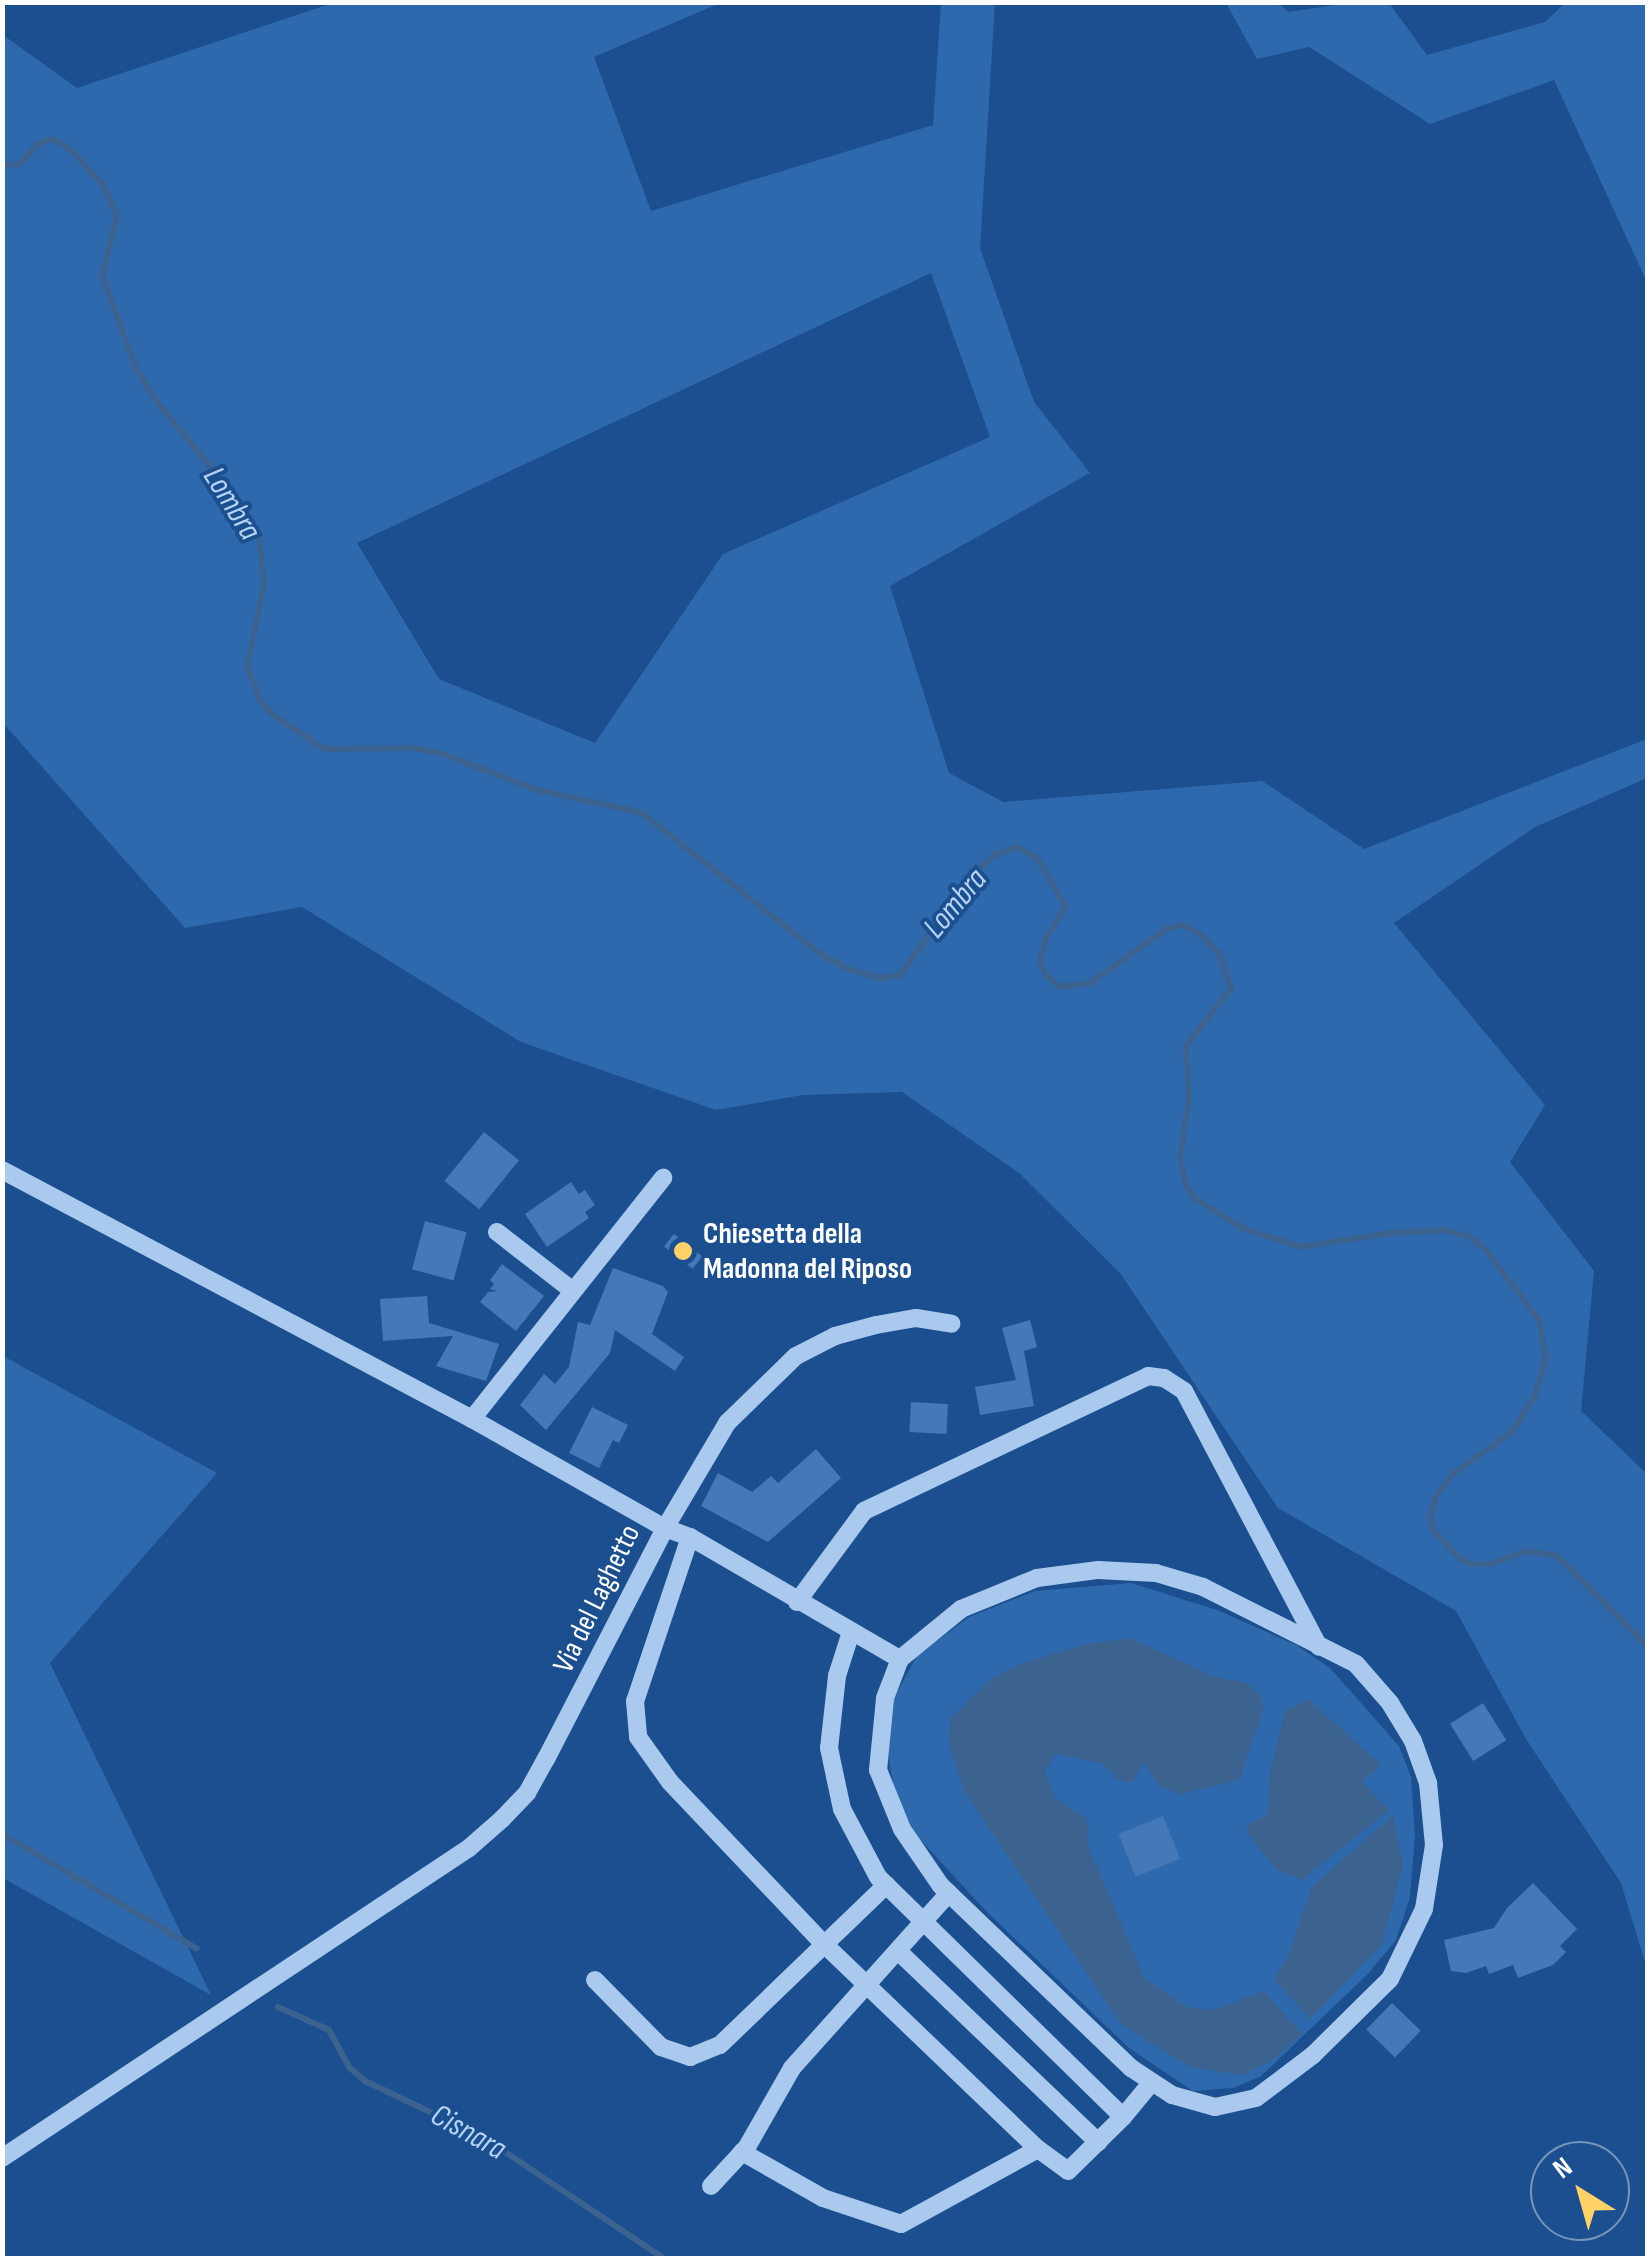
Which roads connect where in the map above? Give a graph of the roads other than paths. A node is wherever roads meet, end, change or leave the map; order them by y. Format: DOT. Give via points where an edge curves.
graph roads {
  1 [pos="2,1170"];
  2 [pos="664,1178"];
  3 [pos="497,1232"];
  4 [pos="572,1290"];
  5 [pos="952,1324"];
  6 [pos="472,1419"];
  7 [pos="665,1528"];
  8 [pos="690,1537"];
  9 [pos="797,1602"];
  10 [pos="851,1632"];
  11 [pos="1319,1647"];
  12 [pos="900,1659"];
  13 [pos="886,1886"];
  14 [pos="949,1893"];
  15 [pos="923,1922"];
  16 [pos="824,1944"];
  17 [pos="898,1951"];
  18 [pos="595,1980"];
  19 [pos="868,1981"];
  20 [pos="1152,2082"];
  21 [pos="1124,2117"];
  22 [pos="1098,2142"];
  23 [pos="1038,2149"];
  24 [pos="742,2152"];
  25 [pos="2,2158"];
  26 [pos="711,2186"];
  1 -- 6 [label="street, Via del Laghetto"];
  2 -- 4 [label="street"];
  3 -- 4 [label="street"];
  4 -- 6 [label="street"];
  5 -- 7 [label="street" via="916,1318 876,1325 796,1356 727,1423"];
  6 -- 7 [label="street, Via del Laghetto"];
  7 -- 8 [label="street"];
  7 -- 25 [label="street, Via del Laghetto" via="546,1759 502,1820"];
  8 -- 9 [label="street"];
  8 -- 16 [label="street" via="635,1702 638,1737 670,1782"];
  9 -- 10 [label="street"];
  9 -- 11 [label="street" via="864,1512 1148,1376 1184,1391"];
  10 -- 12 [label="street"];
  10 -- 13 [label="street" via="837,1676 829,1748 842,1809"];
  11 -- 12 [label="street" via="1202,1587 1156,1573 1098,1570 1037,1578 961,1609"];
  11 -- 20 [label="street" via="1356,1664 1413,1741 1428,1783 1434,1845 1424,1909 1390,1979 1313,2055 1256,2098 1215,2107 1172,2096"];
  12 -- 14 [label="street" via="885,1698 878,1770 902,1829"];
  13 -- 15 [label="street"];
  13 -- 16 [label="street"];
  14 -- 15 [label="street"];
  14 -- 20 [label="street"];
  15 -- 17 [label="street"];
  15 -- 21 [label="street"];
  16 -- 18 [label="street" via="720,2044 690,2057 661,2047"];
  16 -- 19 [label="street"];
  17 -- 19 [label="street"];
  17 -- 22 [label="street"];
  19 -- 23 [label="street"];
  19 -- 24 [label="street" via="792,2068"];
  20 -- 21 [label="street"];
  21 -- 22 [label="street"];
  22 -- 23 [label="street" via="1068,2171"];
  23 -- 24 [label="street" via="901,2224 823,2198"];
  24 -- 26 [label="street"];
}
